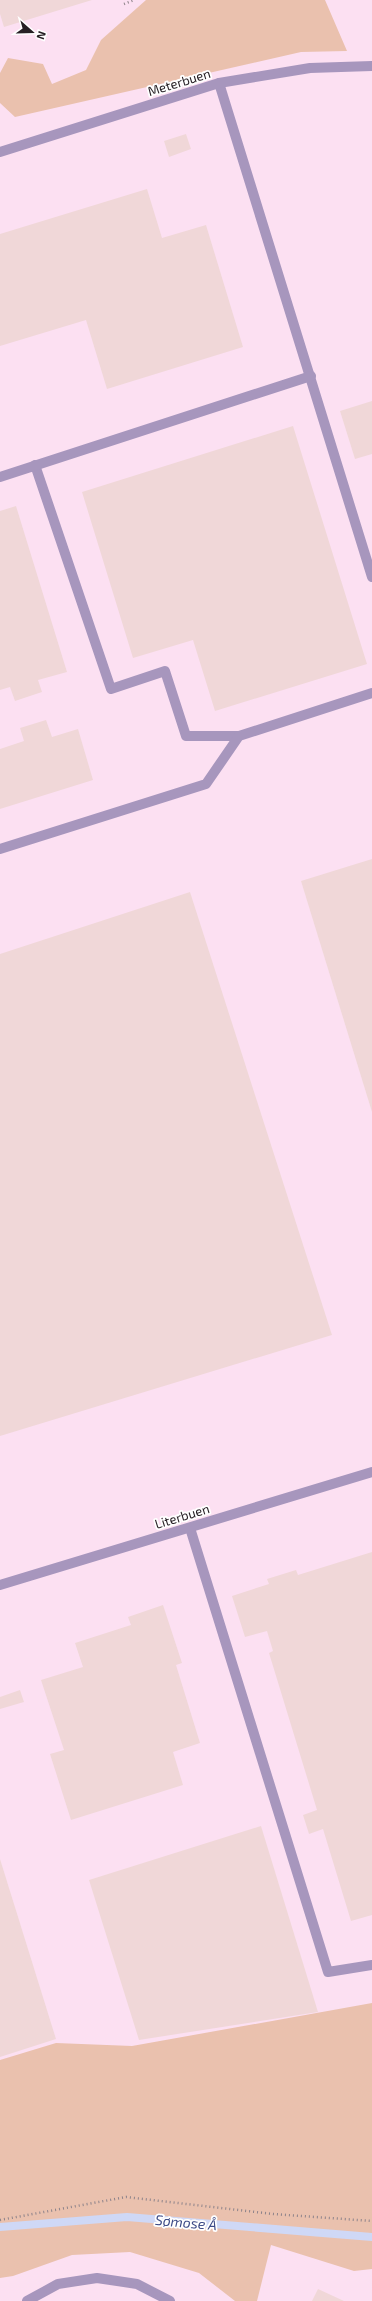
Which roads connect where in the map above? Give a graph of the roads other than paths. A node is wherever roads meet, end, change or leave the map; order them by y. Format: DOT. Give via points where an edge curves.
graph roads {
  1 [pos="372,66"];
  2 [pos="219,83"];
  3 [pos="0,152"];
  4 [pos="311,376"];
  5 [pos="35,465"];
  6 [pos="0,477"];
  7 [pos="372,577"];
  8 [pos="372,693"];
  9 [pos="239,736"];
  10 [pos="0,849"];
  11 [pos="372,1472"];
  12 [pos="190,1528"];
  13 [pos="0,1585"];
  14 [pos="372,1965"];
  15 [pos="27,2301"];
  16 [pos="170,2301"];
  1 -- 2 [label="street, Meterbuen" via="310,68"];
  2 -- 3 [label="street, Meterbuen"];
  2 -- 4 [label="street"];
  4 -- 5 [label="street"];
  4 -- 7 [label="street"];
  5 -- 6 [label="street"];
  5 -- 9 [label="street" via="111,689 165,671 186,736"];
  8 -- 9 [label="street"];
  9 -- 10 [label="street" via="206,784"];
  11 -- 12 [label="street, Literbuen"];
  12 -- 13 [label="street, Literbuen"];
  12 -- 14 [label="street" via="328,1972"];
  15 -- 16 [label="street" via="58,2284 97,2278 137,2284"];
}
